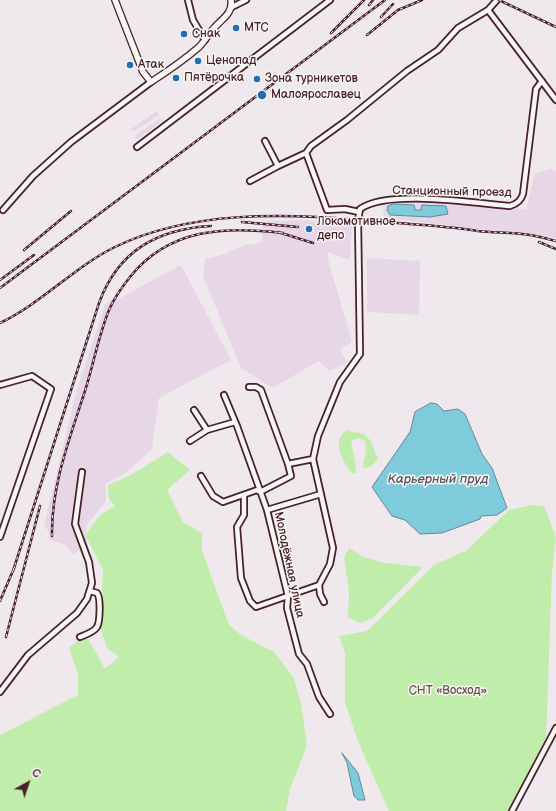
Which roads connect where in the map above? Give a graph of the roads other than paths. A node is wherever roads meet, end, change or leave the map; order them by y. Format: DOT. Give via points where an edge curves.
graph roads {
  1 [pos="115,0"];
  2 [pos="188,0"];
  3 [pos="231,0"];
  4 [pos="246,0"];
  5 [pos="330,0"];
  6 [pos="497,0"];
  7 [pos="232,7"];
  8 [pos="488,10"];
  9 [pos="205,40"];
  10 [pos="542,81"];
  11 [pos="151,82"];
  12 [pos="556,100"];
  13 [pos="265,141"];
  14 [pos="137,147"];
  15 [pos="306,153"];
  16 [pos="278,166"];
  17 [pos="250,181"];
  18 [pos="3,210"];
  19 [pos="359,212"];
  20 [pos="0,385"];
  21 [pos="249,387"];
  22 [pos="224,395"];
  23 [pos="194,410"];
  24 [pos="235,422"];
  25 [pos="207,430"];
  26 [pos="190,441"];
  27 [pos="312,459"];
  28 [pos="288,464"];
  29 [pos="82,472"];
  30 [pos="201,476"];
  31 [pos="260,492"];
  32 [pos="321,494"];
  33 [pos="244,496"];
  34 [pos="267,510"];
  35 [pos="0,536"];
  36 [pos="319,585"];
  37 [pos="90,590"];
  38 [pos="288,596"];
  39 [pos="324,602"];
  40 [pos="80,637"];
  41 [pos="0,692"];
  42 [pos="330,714"];
  43 [pos="556,728"];
  44 [pos="512,811"];
  1 -- 11 [label="main road" via="143,72"];
  2 -- 9 [label="street" via="193,20"];
  3 -- 7 [label="main road"];
  4 -- 7 [label="street"];
  5 -- 14 [label="street"];
  6 -- 8 [label="street"];
  7 -- 9 [label="main road" via="230,13"];
  8 -- 10 [label="street"];
  8 -- 15 [label="street" via="458,28 438,50 407,71 311,146"];
  9 -- 11 [label="main road" via="171,69"];
  10 -- 12 [label="street"];
  10 -- 19 [label="street, Станционный проезд" via="536,89 523,194 516,204 510,206 400,198 373,202 362,207"];
  11 -- 18 [label="street" via="71,142 33,176"];
  13 -- 16 [label="street"];
  15 -- 16 [label="street"];
  15 -- 19 [label="street" via="327,210 345,209"];
  16 -- 17 [label="street"];
  19 -- 27 [label="street" via="360,354 340,382 318,436"];
  20 -- 35 [label="street" via="32,376 51,389"];
  21 -- 28 [label="street" via="261,390"];
  22 -- 24 [label="street, Молодёжная улица"];
  23 -- 25 [label="street"];
  24 -- 25 [label="street"];
  24 -- 31 [label="street, Молодёжная улица"];
  25 -- 26 [label="street"];
  27 -- 28 [label="street"];
  27 -- 32 [label="street"];
  28 -- 31 [label="street" via="291,476"];
  29 -- 37 [label="street" via="75,524 89,562 92,583"];
  30 -- 33 [label="street" via="213,496 223,502"];
  31 -- 33 [label="street" via="257,490"];
  31 -- 34 [label="street, Молодёжная улица"];
  32 -- 34 [label="street"];
  32 -- 36 [label="street" via="333,548 330,564"];
  33 -- 38 [label="street" via="244,515 237,527 241,578 250,601 256,607"];
  34 -- 38 [label="street, Молодёжная улица"];
  36 -- 38 [label="street"];
  36 -- 39 [label="street"];
  37 -- 40 [label="street" via="98,593 100,598 98,625"];
  37 -- 41 [label="street" via="77,613 28,655"];
  38 -- 42 [label="street, Молодёжная улица" via="287,608 299,654 307,664 319,697"];
  43 -- 44 [label="street"];
}
